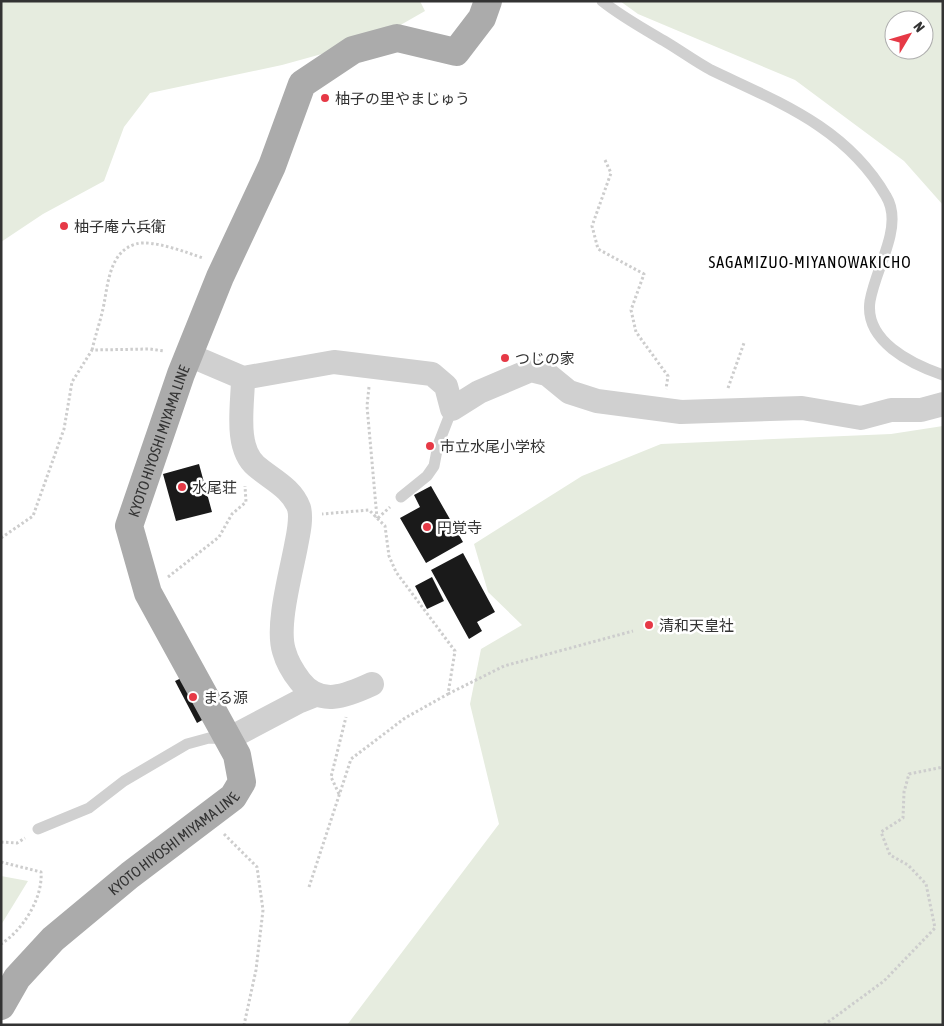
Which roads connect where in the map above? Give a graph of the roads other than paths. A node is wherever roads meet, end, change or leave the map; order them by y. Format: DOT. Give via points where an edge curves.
graph roads {
  1 [pos="488,1"];
  2 [pos="602,1"];
  3 [pos="189,355"];
  4 [pos="943,375"];
  5 [pos="244,378"];
  6 [pos="943,404"];
  7 [pos="452,409"];
  8 [pos="401,497"];
  9 [pos="362,688"];
  10 [pos="315,695"];
  11 [pos="228,739"];
  12 [pos="38,829"];
  13 [pos="1,1006"];
  1 -- 3 [label="main road, KYOTO HIYOSHI MIYAMA LINE" via="482,18 456,52 397,38 353,50 302,84 272,166 225,266"];
  2 -- 4 [label="lane" via="710,69 802,113 842,143 865,167 887,197 893,220 870,300 869,319 877,335 893,350 926,370"];
  3 -- 5 [label="street"];
  3 -- 11 [label="main road, KYOTO HIYOSHI MIYAMA LINE" via="130,526 148,594"];
  5 -- 7 [label="street" via="334,362 432,374 446,386"];
  5 -- 10 [label="street" via="243,438 254,465 284,487 299,509 299,531 281,630 283,650 292,669"];
  6 -- 7 [label="street" via="921,410 891,410 861,418 802,408 682,412 597,401 568,392 546,374 531,370 479,392"];
  7 -- 8 [label="lane" via="438,445 434,466"];
  9 -- 10 [label="street" via="332,697"];
  10 -- 11 [label="street"];
  11 -- 12 [label="lane" via="209,738 187,744 124,781 89,808"];
  11 -- 13 [label="main road, KYOTO HIYOSHI MIYAMA LINE" via="237,755 242,782 233,797 53,939 17,978"];
}
